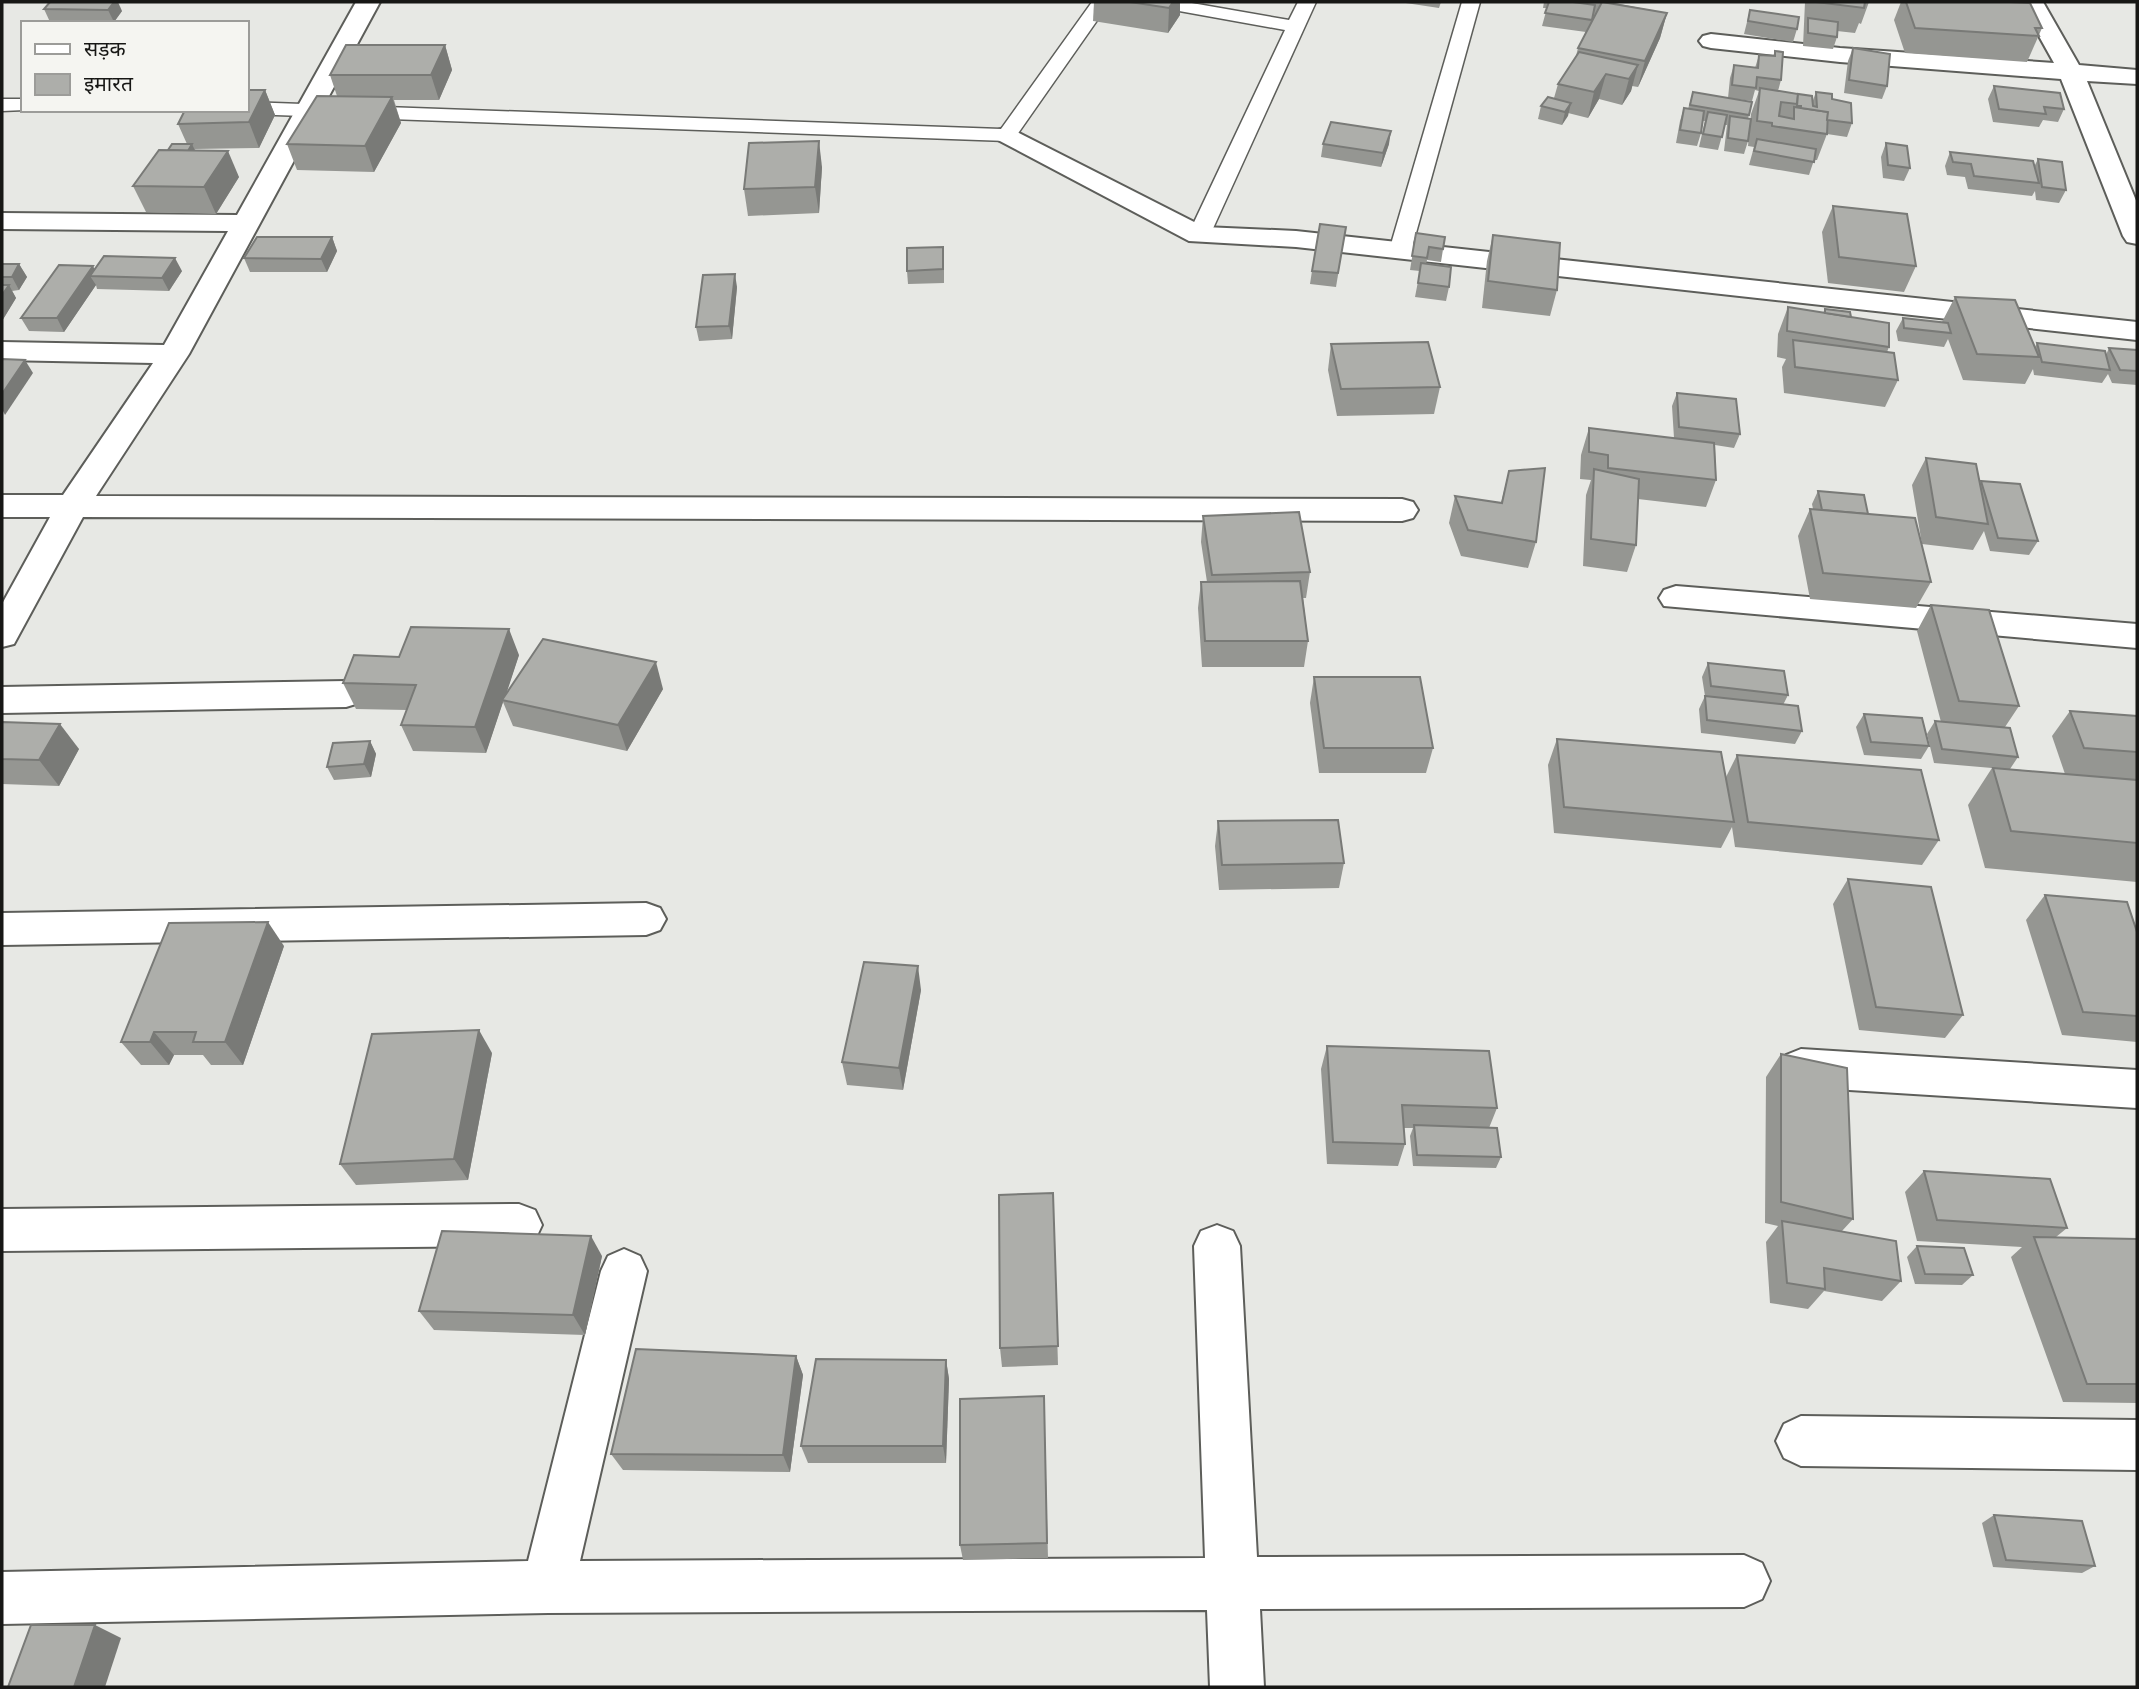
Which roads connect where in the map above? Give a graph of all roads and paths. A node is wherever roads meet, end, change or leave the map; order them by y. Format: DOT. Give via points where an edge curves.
graph roads {
  1 [pos="368,2"];
  2 [pos="1101,2"];
  3 [pos="1157,2"];
  4 [pos="1307,2"];
  5 [pos="1471,2"];
  6 [pos="2032,2"];
  7 [pos="1296,27"];
  8 [pos="1711,41"];
  9 [pos="2072,75"];
  10 [pos="2137,77"];
  11 [pos="2,105"];
  12 [pos="21,105"];
  13 [pos="248,108"];
  14 [pos="311,109"];
  15 [pos="1007,135"];
  16 [pos="2,221"];
  17 [pos="246,223"];
  18 [pos="1199,235"];
  19 [pos="2137,236"];
  20 [pos="1400,251"];
  21 [pos="2137,331"];
  22 [pos="2,351"];
  23 [pos="174,354"];
  24 [pos="73,505"];
  25 [pos="2,506"];
  26 [pos="1402,510"];
  27 [pos="1676,598"];
  28 [pos="2,635"];
  29 [pos="2137,636"];
  30 [pos="346,694"];
  31 [pos="2,700"];
  32 [pos="646,919"];
  33 [pos="2,929"];
  34 [pos="1801,1068"];
  35 [pos="2137,1089"];
  36 [pos="519,1225"];
  37 [pos="2,1230"];
  38 [pos="1217,1246"];
  39 [pos="624,1271"];
  40 [pos="1801,1441"];
  41 [pos="2137,1446"];
  42 [pos="1744,1581"];
  43 [pos="1230,1584"];
  44 [pos="548,1587"];
  45 [pos="2,1598"];
  46 [pos="1237,1687"];
  1 -- 14 [label="street"];
  2 -- 15 [label="lane"];
  3 -- 7 [label="lane"];
  4 -- 7 [label="lane"];
  5 -- 20 [label="lane"];
  6 -- 9 [label="street"];
  7 -- 18 [label="lane"];
  8 -- 9 [label="street"];
  9 -- 10 [label="street"];
  9 -- 19 [label="street"];
  11 -- 12 [label="lane"];
  13 -- 14 [label="lane"];
  14 -- 15 [label="lane"];
  14 -- 17 [label="street"];
  15 -- 18 [label="street"];
  16 -- 17 [label="street"];
  17 -- 23 [label="street"];
  18 -- 20 [label="street" via="1296,239"];
  20 -- 21 [label="street"];
  22 -- 23 [label="street"];
  23 -- 24 [label="street"];
  24 -- 25 [label="street"];
  24 -- 26 [label="street"];
  24 -- 28 [label="street"];
  27 -- 29 [label="street"];
  30 -- 31 [label="street"];
  32 -- 33 [label="street"];
  34 -- 35 [label="street"];
  36 -- 37 [label="street"];
  38 -- 43 [label="street"];
  39 -- 44 [label="street"];
  40 -- 41 [label="street"];
  42 -- 43 [label="street"];
  43 -- 44 [label="street"];
  43 -- 46 [label="street"];
  44 -- 45 [label="street"];
}
